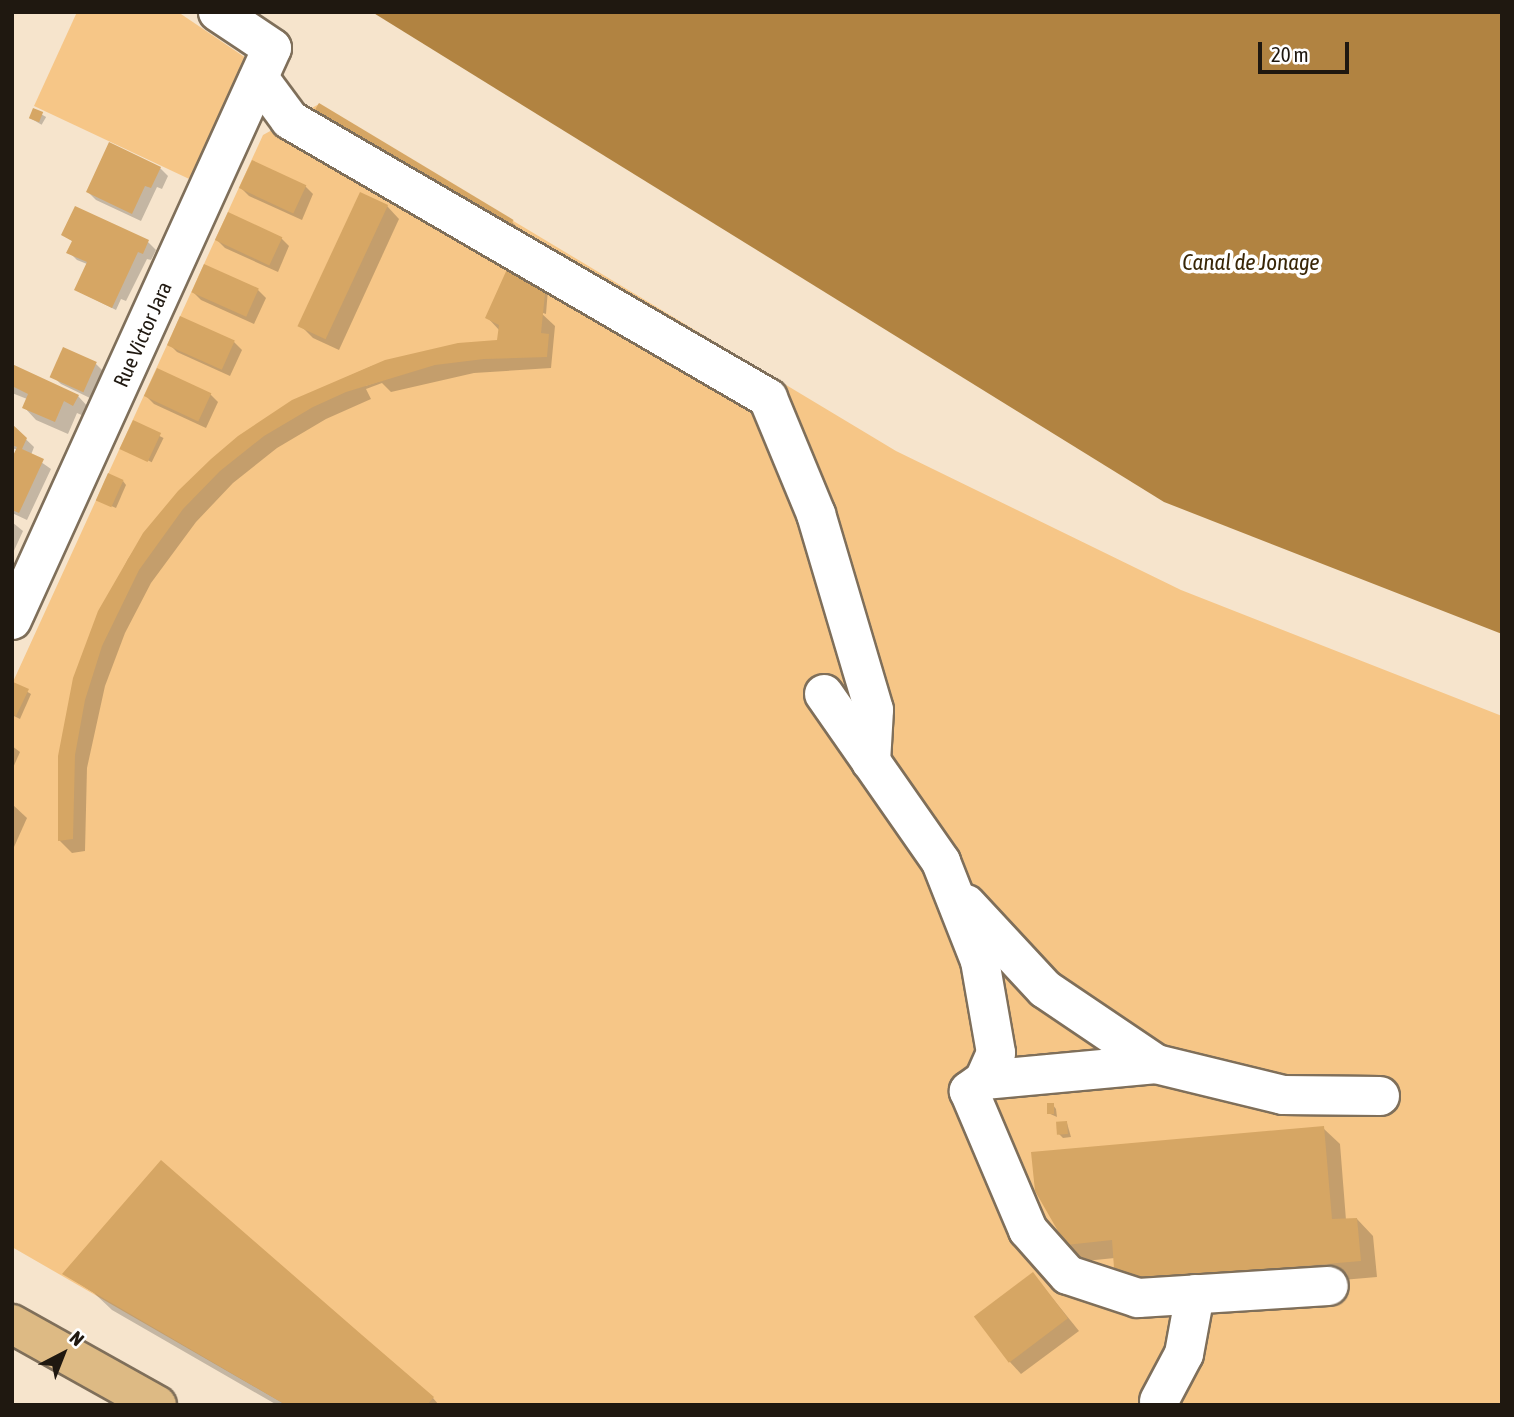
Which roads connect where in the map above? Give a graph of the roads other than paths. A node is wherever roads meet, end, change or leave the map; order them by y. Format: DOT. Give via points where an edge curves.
graph roads {
  1 [pos="218,12"];
  2 [pos="265,63"];
  3 [pos="12,620"];
  4 [pos="824,694"];
  5 [pos="871,762"];
  6 [pos="950,887"];
  7 [pos="1156,1064"];
  8 [pos="984,1080"];
  9 [pos="1380,1096"];
  10 [pos="1329,1286"];
  11 [pos="1195,1294"];
  12 [pos="12,1324"];
  13 [pos="1159,1401"];
  14 [pos="157,1405"];
  1 -- 2 [label="street"];
  2 -- 3 [label="street, Rue Victor Jara"];
  2 -- 5 [label="street" via="290,120 768,398 816,514 874,710"];
  4 -- 5 [label="street"];
  5 -- 6 [label="street" via="941,862"];
  6 -- 7 [label="street" via="1045,989"];
  6 -- 8 [label="street" via="980,961 996,1053"];
  7 -- 8 [label="street"];
  7 -- 9 [label="street" via="1283,1095"];
  8 -- 11 [label="street" via="969,1091 1028,1230 1068,1275 1138,1298"];
  10 -- 11 [label="street"];
  11 -- 13 [label="street" via="1184,1354"];
  12 -- 14 [label="main road"];
}
